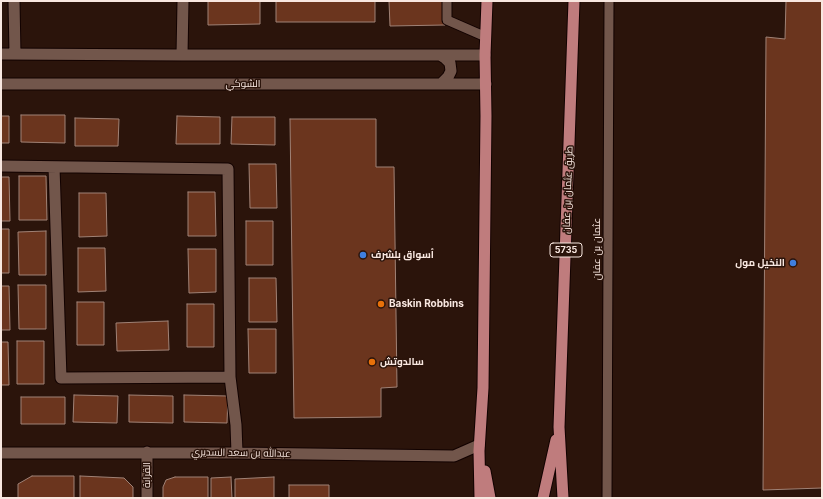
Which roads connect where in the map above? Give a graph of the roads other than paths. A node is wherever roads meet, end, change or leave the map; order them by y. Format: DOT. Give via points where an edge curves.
graph roads {
  1 [pos="14,1"];
  2 [pos="182,1"];
  3 [pos="447,1"];
  4 [pos="487,1"];
  5 [pos="574,1"];
  6 [pos="609,1"];
  7 [pos="486,37"];
  8 [pos="1,54"];
  9 [pos="15,54"];
  10 [pos="182,55"];
  11 [pos="440,55"];
  12 [pos="485,55"];
  13 [pos="1,84"];
  14 [pos="441,84"];
  15 [pos="486,84"];
  16 [pos="1,166"];
  17 [pos="54,167"];
  18 [pos="230,377"];
  19 [pos="559,427"];
  20 [pos="479,445"];
  21 [pos="147,452"];
  22 [pos="1,453"];
  23 [pos="237,453"];
  24 [pos="147,498"];
  25 [pos="480,498"];
  26 [pos="490,498"];
  27 [pos="544,498"];
  28 [pos="563,498"];
  29 [pos="608,498"];
  1 -- 9 [label="street"];
  2 -- 10 [label="street"];
  3 -- 7 [label="lane" via="447,20"];
  4 -- 7 [label="main road"];
  5 -- 19 [label="main road, طريق عثمان بن عفان / 5735"];
  6 -- 29 [label="lane, عثمان بن عفان"];
  7 -- 12 [label="main road"];
  8 -- 9 [label="street"];
  9 -- 10 [label="street"];
  10 -- 11 [label="street"];
  11 -- 12 [label="street"];
  11 -- 14 [label="street" via="450,63 451,70"];
  12 -- 15 [label="main road"];
  13 -- 14 [label="street, الشوكي"];
  14 -- 15 [label="street, الشوكي"];
  15 -- 20 [label="main road" via="483,388"];
  16 -- 17 [label="street"];
  17 -- 18 [label="street" via="61,378"];
  17 -- 18 [label="street" via="228,169"];
  18 -- 23 [label="street"];
  19 -- 27 [label="main road"];
  19 -- 28 [label="main road, طريق عثمان بن عفان / 5735"];
  20 -- 23 [label="street, عبدالله بن سعد السديري" via="454,456"];
  20 -- 25 [label="main road"];
  20 -- 26 [label="main road"];
  21 -- 22 [label="street, عبدالله بن سعد السديري"];
  21 -- 23 [label="street, عبدالله بن سعد السديري"];
  21 -- 24 [label="street, القرابة"];
}
